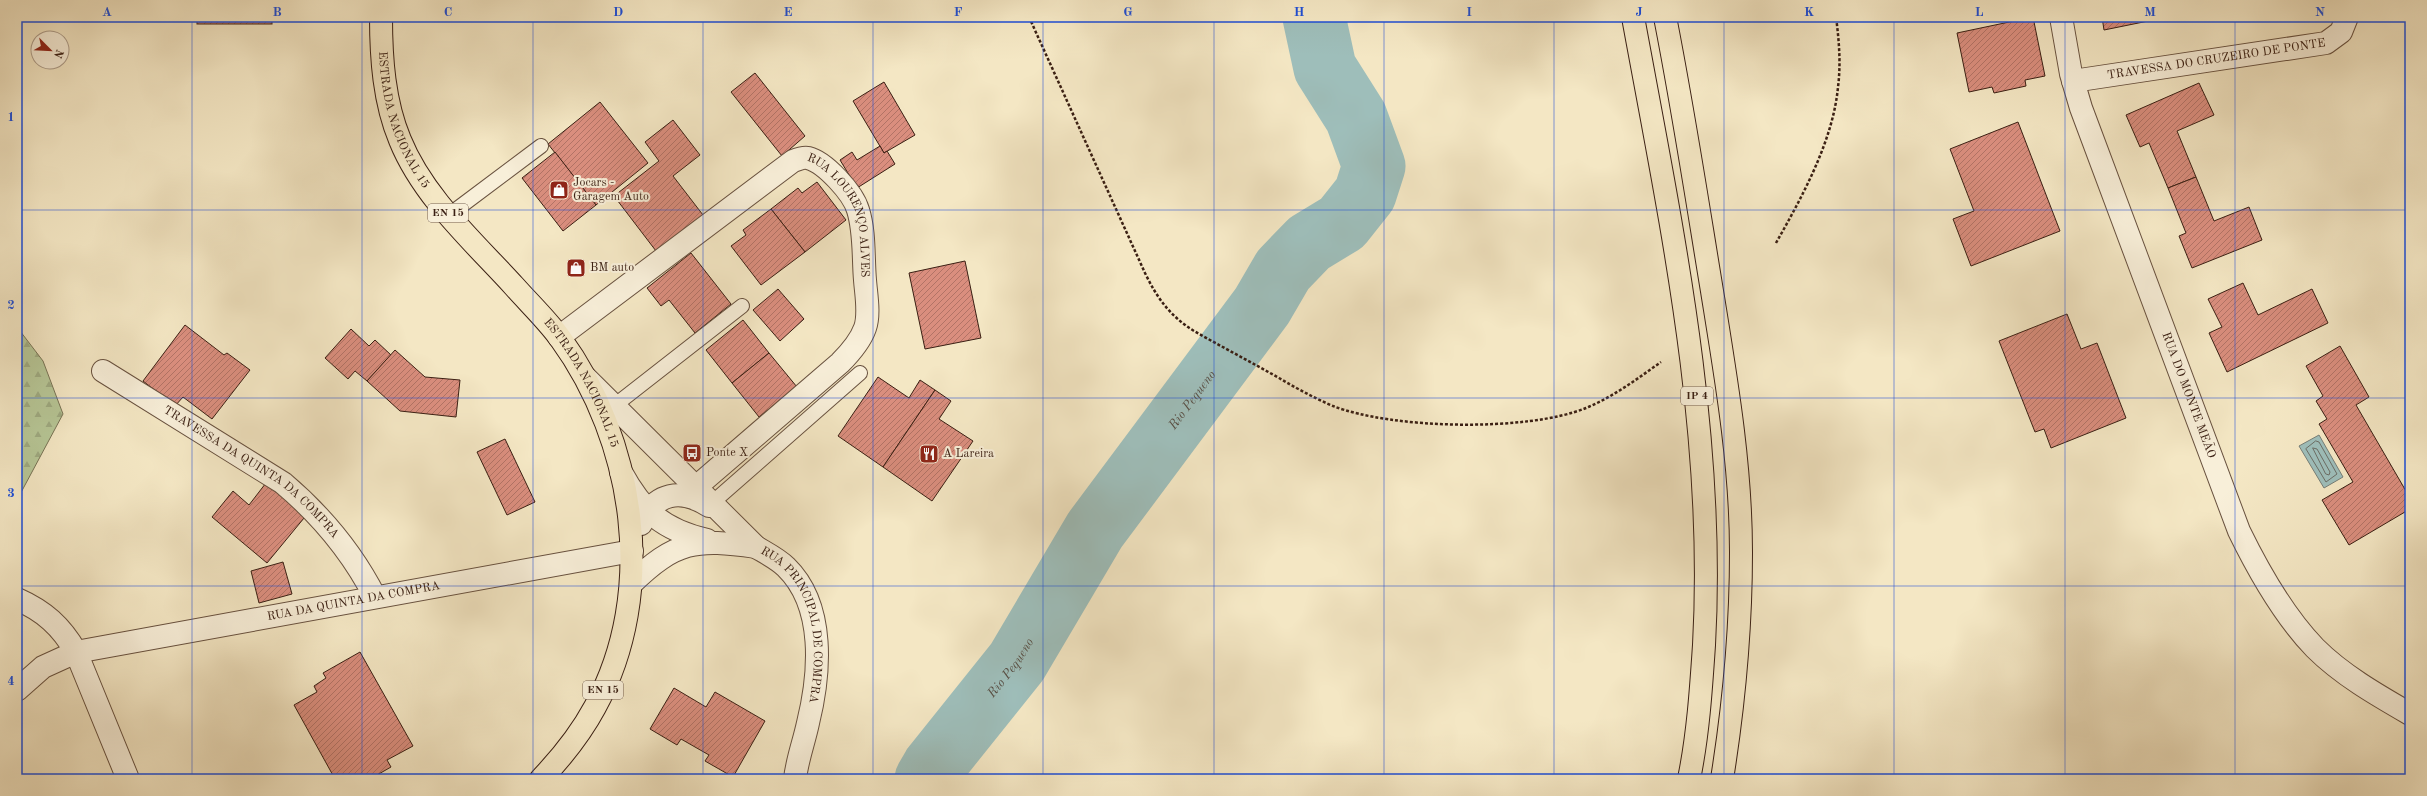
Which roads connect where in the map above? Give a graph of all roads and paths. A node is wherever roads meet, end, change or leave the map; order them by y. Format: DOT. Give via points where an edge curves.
graph roads {
  1 [pos="381,17"];
  2 [pos="1029,17"];
  3 [pos="1633,17"];
  4 [pos="1665,17"];
  5 [pos="1836,17"];
  6 [pos="2061,17"];
  7 [pos="2347,17"];
  8 [pos="2073,81"];
  9 [pos="541,146"];
  10 [pos="449,215"];
  11 [pos="1776,243"];
  12 [pos="742,306"];
  13 [pos="560,337"];
  14 [pos="1663,361"];
  15 [pos="103,371"];
  16 [pos="860,373"];
  17 [pos="584,376"];
  18 [pos="614,406"];
  19 [pos="620,470"];
  20 [pos="696,488"];
  21 [pos="718,509"];
  22 [pos="648,511"];
  23 [pos="725,543"];
  24 [pos="756,547"];
  25 [pos="632,551"];
  26 [pos="631,584"];
  27 [pos="375,597"];
  28 [pos="17,599"];
  29 [pos="76,652"];
  30 [pos="17,690"];
  31 [pos="2410,714"];
  32 [pos="128,779"];
  33 [pos="541,779"];
  34 [pos="795,779"];
  35 [pos="1689,779"];
  36 [pos="1722,779"];
  1 -- 10 [label="main road, ESTRADA NACIONAL 15 / EN 15" via="387,94 400,141 419,176"];
  2 -- 14 [label="path" via="1155,294 1168,312 1194,331 1290,384 1332,406 1384,419 1480,424 1520,422 1556,417 1600,402"];
  3 -- 35 [label="main road, IP 4" via="1693,361 1703,460 1706,608 1698,721"];
  4 -- 36 [label="main road, IP 4" via="1681,99 1728,395 1738,492 1741,551 1739,618"];
  5 -- 11 [label="path" via="1839,70 1835,105 1826,138 1812,172"];
  6 -- 8 [label="street, RUA DO MONTE MEÃO"];
  7 -- 8 [label="street, TRAVESSA DO CRUZEIRO DE PONTE" via="2341,32 2326,43"];
  8 -- 31 [label="street, RUA DO MONTE MEÃO" via="2086,123 2228,504 2247,548 2281,604 2316,649 2360,684"];
  9 -- 10 [label="lane"];
  10 -- 13 [label="main road, ESTRADA NACIONAL 15 / EN 15"];
  12 -- 18 [label="lane"];
  13 -- 17 [label="main road, ESTRADA NACIONAL 15 / EN 15"];
  13 -- 20 [label="street, RUA LOURENÇO ALVES" via="793,160 806,157 817,161 829,171 858,208 866,327 857,343 840,363"];
  15 -- 27 [label="street, TRAVESSA DA QUINTA DA COMPRA" via="283,483 336,535 361,570"];
  16 -- 21 [label="lane"];
  17 -- 18 [label="street"];
  17 -- 19 [label="main road, ESTRADA NACIONAL 15 / EN 15" via="605,422"];
  18 -- 20 [label="street"];
  19 -- 22 [label="street" via="633,494"];
  19 -- 25 [label="main road, ESTRADA NACIONAL 15 / EN 15" via="628,509"];
  20 -- 21 [label="street"];
  21 -- 22 [label="street" via="691,497 675,494 664,497"];
  21 -- 24 [label="street"];
  22 -- 23 [label="street" via="677,531"];
  22 -- 25 [label="street"];
  23 -- 24 [label="street"];
  23 -- 26 [label="street" via="684,545 670,551"];
  24 -- 34 [label="street, RUA PRINCIPAL DE COMPRA" via="786,566 796,579 811,614 816,635 814,693"];
  25 -- 26 [label="main road, ESTRADA NACIONAL 15 / EN 15"];
  25 -- 27 [label="street, RUA DA QUINTA DA COMPRA"];
  26 -- 33 [label="main road, ESTRADA NACIONAL 15 / EN 15" via="619,646 596,706 573,741"];
  27 -- 29 [label="street, RUA DA QUINTA DA COMPRA"];
  28 -- 29 [label="street" via="46,614 67,637"];
  29 -- 30 [label="street, RUA DA QUINTA DA COMPRA" via="43,666"];
  29 -- 32 [label="street"];
}
